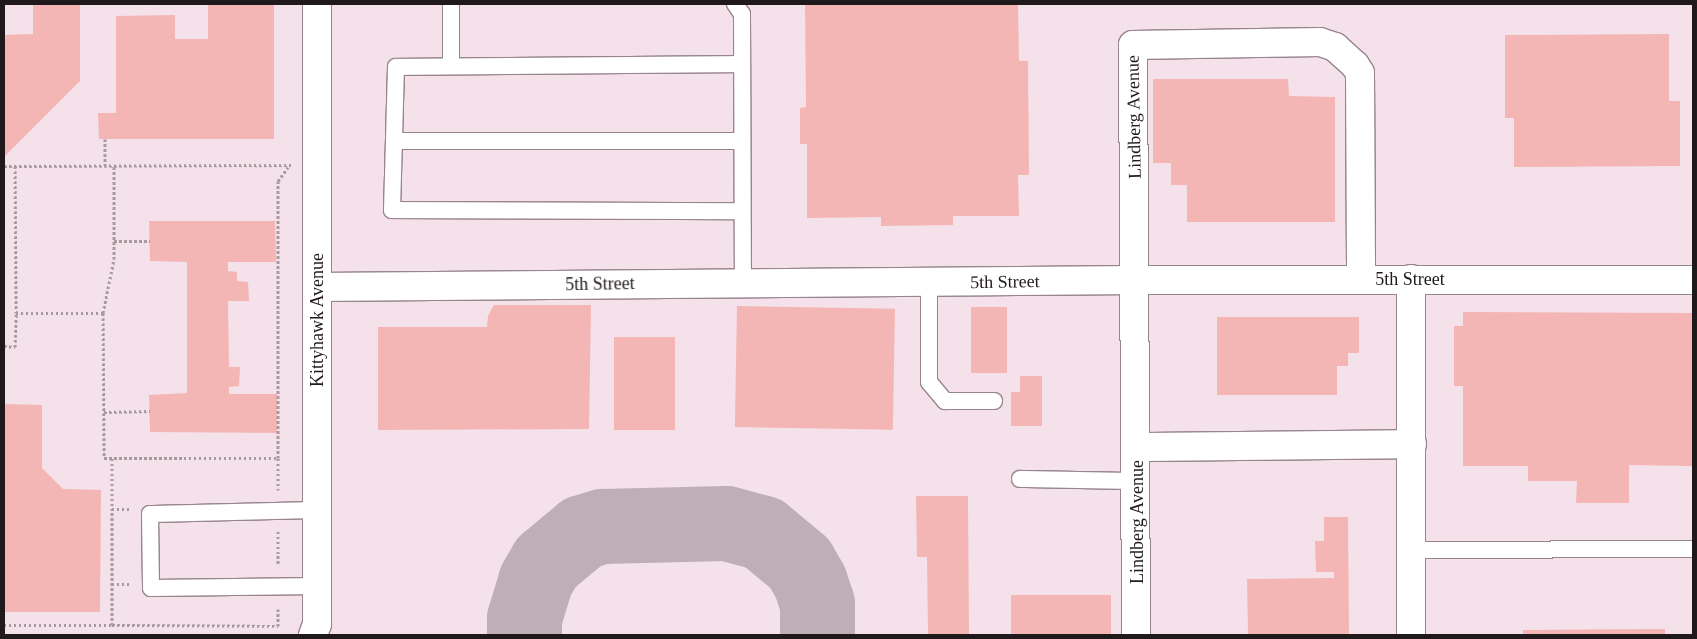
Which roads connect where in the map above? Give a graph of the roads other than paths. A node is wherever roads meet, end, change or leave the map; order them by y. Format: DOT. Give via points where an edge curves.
graph roads {
  1 [pos="316,4"];
  2 [pos="451,4"];
  3 [pos="735,4"];
  4 [pos="740,64"];
  5 [pos="451,65"];
  6 [pos="394,141"];
  7 [pos="742,141"];
  8 [pos="742,211"];
  9 [pos="1362,279"];
  10 [pos="1411,279"];
  11 [pos="1136,280"];
  12 [pos="1693,280"];
  13 [pos="742,283"];
  14 [pos="929,283"];
  15 [pos="317,287"];
  16 [pos="994,401"];
  17 [pos="1412,444"];
  18 [pos="1136,447"];
  19 [pos="1020,479"];
  20 [pos="1136,481"];
  21 [pos="317,510"];
  22 [pos="1693,549"];
  23 [pos="1411,550"];
  24 [pos="317,586"];
  25 [pos="314,635"];
  26 [pos="1136,635"];
  27 [pos="1411,635"];
  1 -- 15 [label="street, Kittyhawk Avenue"];
  2 -- 5 [label="lane"];
  3 -- 4 [label="lane" via="742,14"];
  4 -- 5 [label="lane"];
  4 -- 7 [label="lane"];
  5 -- 6 [label="lane" via="396,67"];
  6 -- 7 [label="lane"];
  6 -- 8 [label="lane" via="392,210"];
  7 -- 8 [label="lane"];
  8 -- 13 [label="lane"];
  9 -- 10 [label="street, 5th Street"];
  9 -- 11 [label="street, 5th Street"];
  9 -- 11 [label="street, Lindberg Avenue" via="1360,73 1335,47 1320,42 1133,45"];
  10 -- 12 [label="street, 5th Street"];
  10 -- 17 [label="street"];
  11 -- 14 [label="street, 5th Street"];
  11 -- 18 [label="street, Lindberg Avenue"];
  13 -- 14 [label="street, 5th Street"];
  13 -- 15 [label="street, 5th Street"];
  14 -- 16 [label="lane" via="929,382 945,401"];
  15 -- 21 [label="street, Kittyhawk Avenue"];
  17 -- 18 [label="street"];
  17 -- 23 [label="street"];
  18 -- 20 [label="street, Lindberg Avenue"];
  19 -- 20 [label="lane"];
  20 -- 26 [label="street, Lindberg Avenue"];
  21 -- 24 [label="street, Kittyhawk Avenue"];
  21 -- 24 [label="lane" via="150,514 151,588"];
  22 -- 23 [label="lane"];
  23 -- 27 [label="street"];
  24 -- 25 [label="street, Kittyhawk Avenue"];
}
